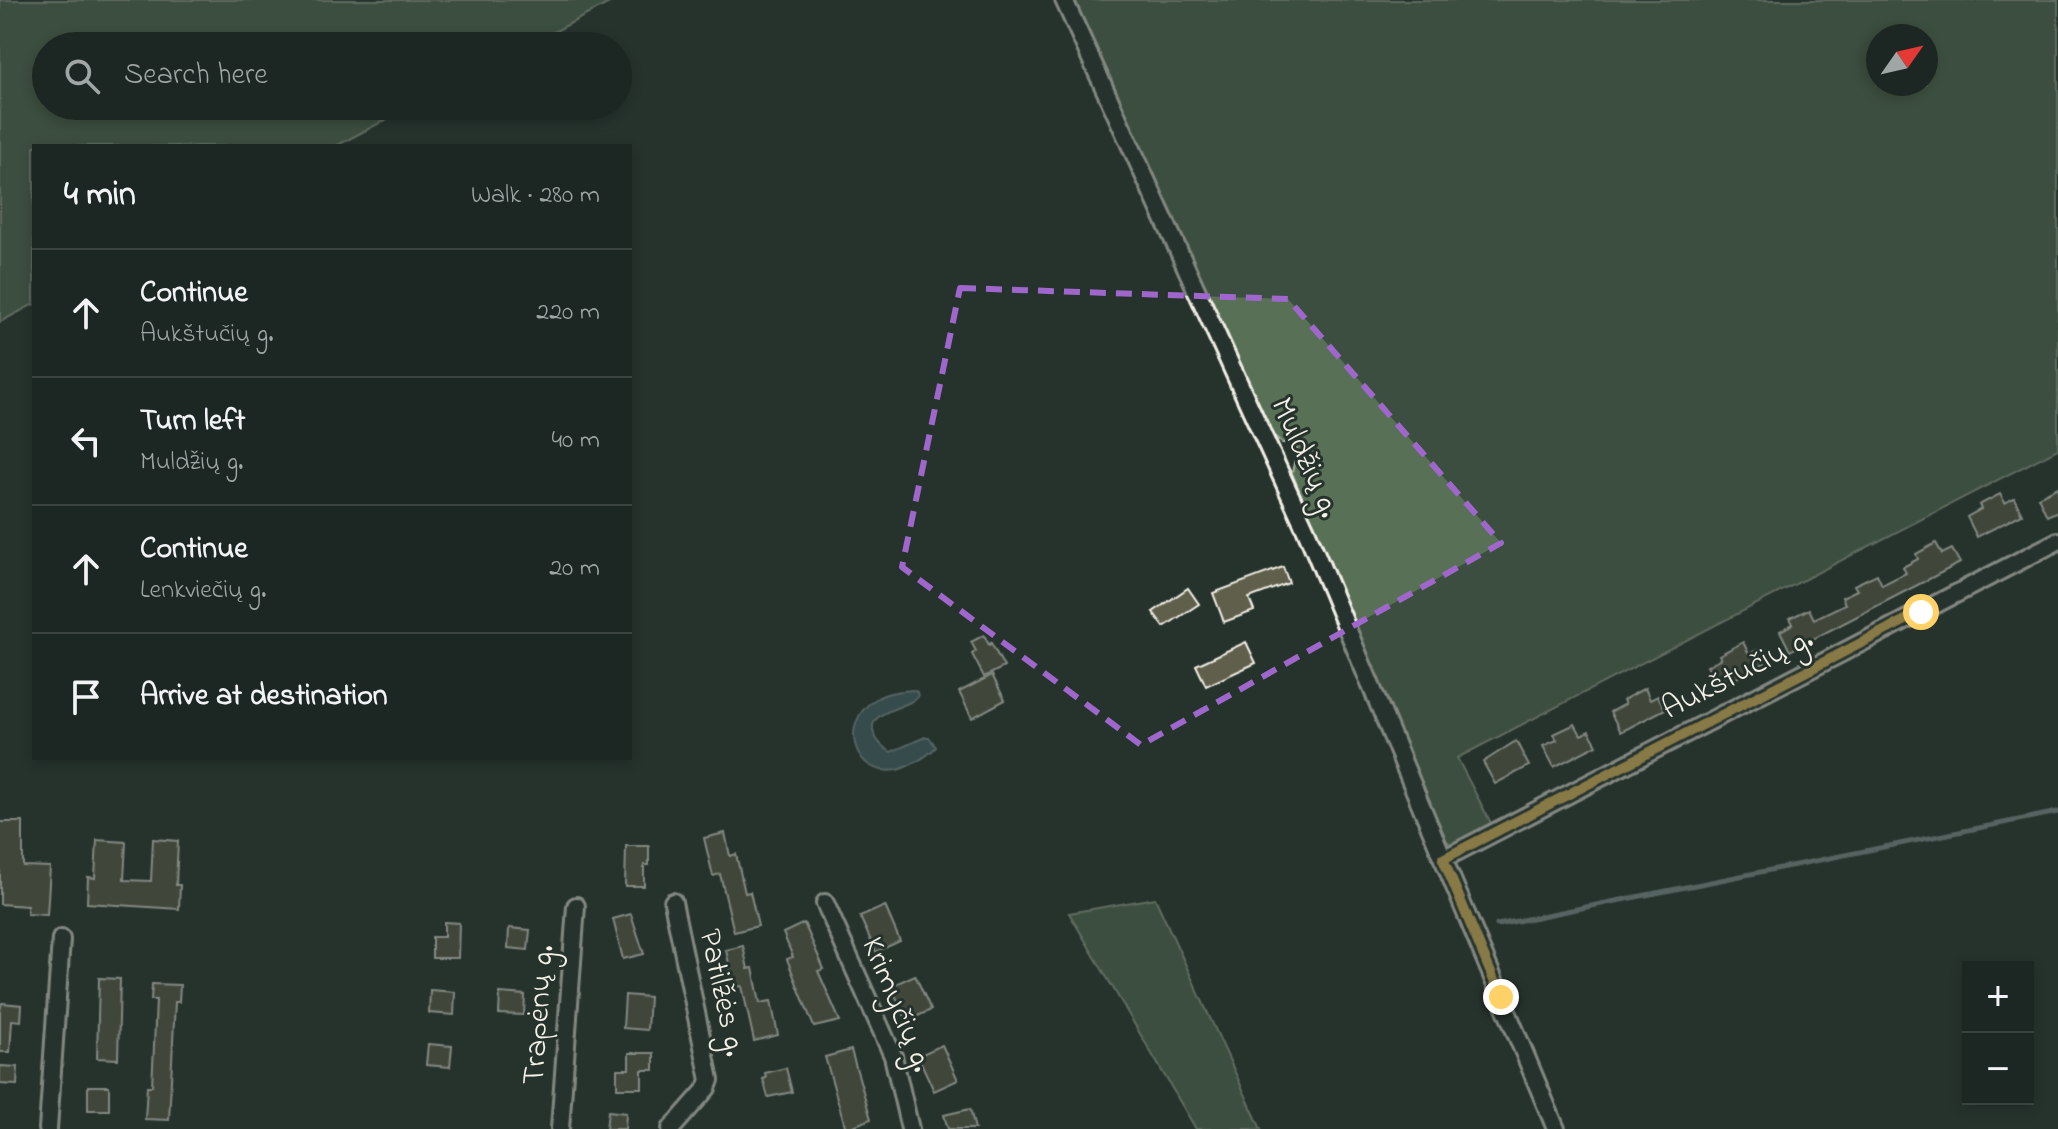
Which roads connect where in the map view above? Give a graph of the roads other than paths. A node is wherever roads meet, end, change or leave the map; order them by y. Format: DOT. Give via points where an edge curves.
graph roads {
  1 [pos="1064,0"];
  2 [pos="2058,541"];
  3 [pos="1443,859"];
  4 [pos="673,902"];
  5 [pos="825,903"];
  6 [pos="576,906"];
  7 [pos="61,939"];
  8 [pos="48,1129"];
  9 [pos="560,1129"];
  10 [pos="671,1129"];
  11 [pos="910,1129"];
  12 [pos="1556,1129"];
  1 -- 3 [label="street, Muldžių g." via="1306,530"];
  2 -- 3 [label="street, Aukštučių g."];
  3 -- 12 [label="street, Muldžių g."];
  4 -- 10 [label="street, Patilžės g." via="710,1080"];
  5 -- 11 [label="street, Krimyčių g." via="893,1056"];
  6 -- 9 [label="street, Trapėnų g."];
  7 -- 8 [label="street"];
}
